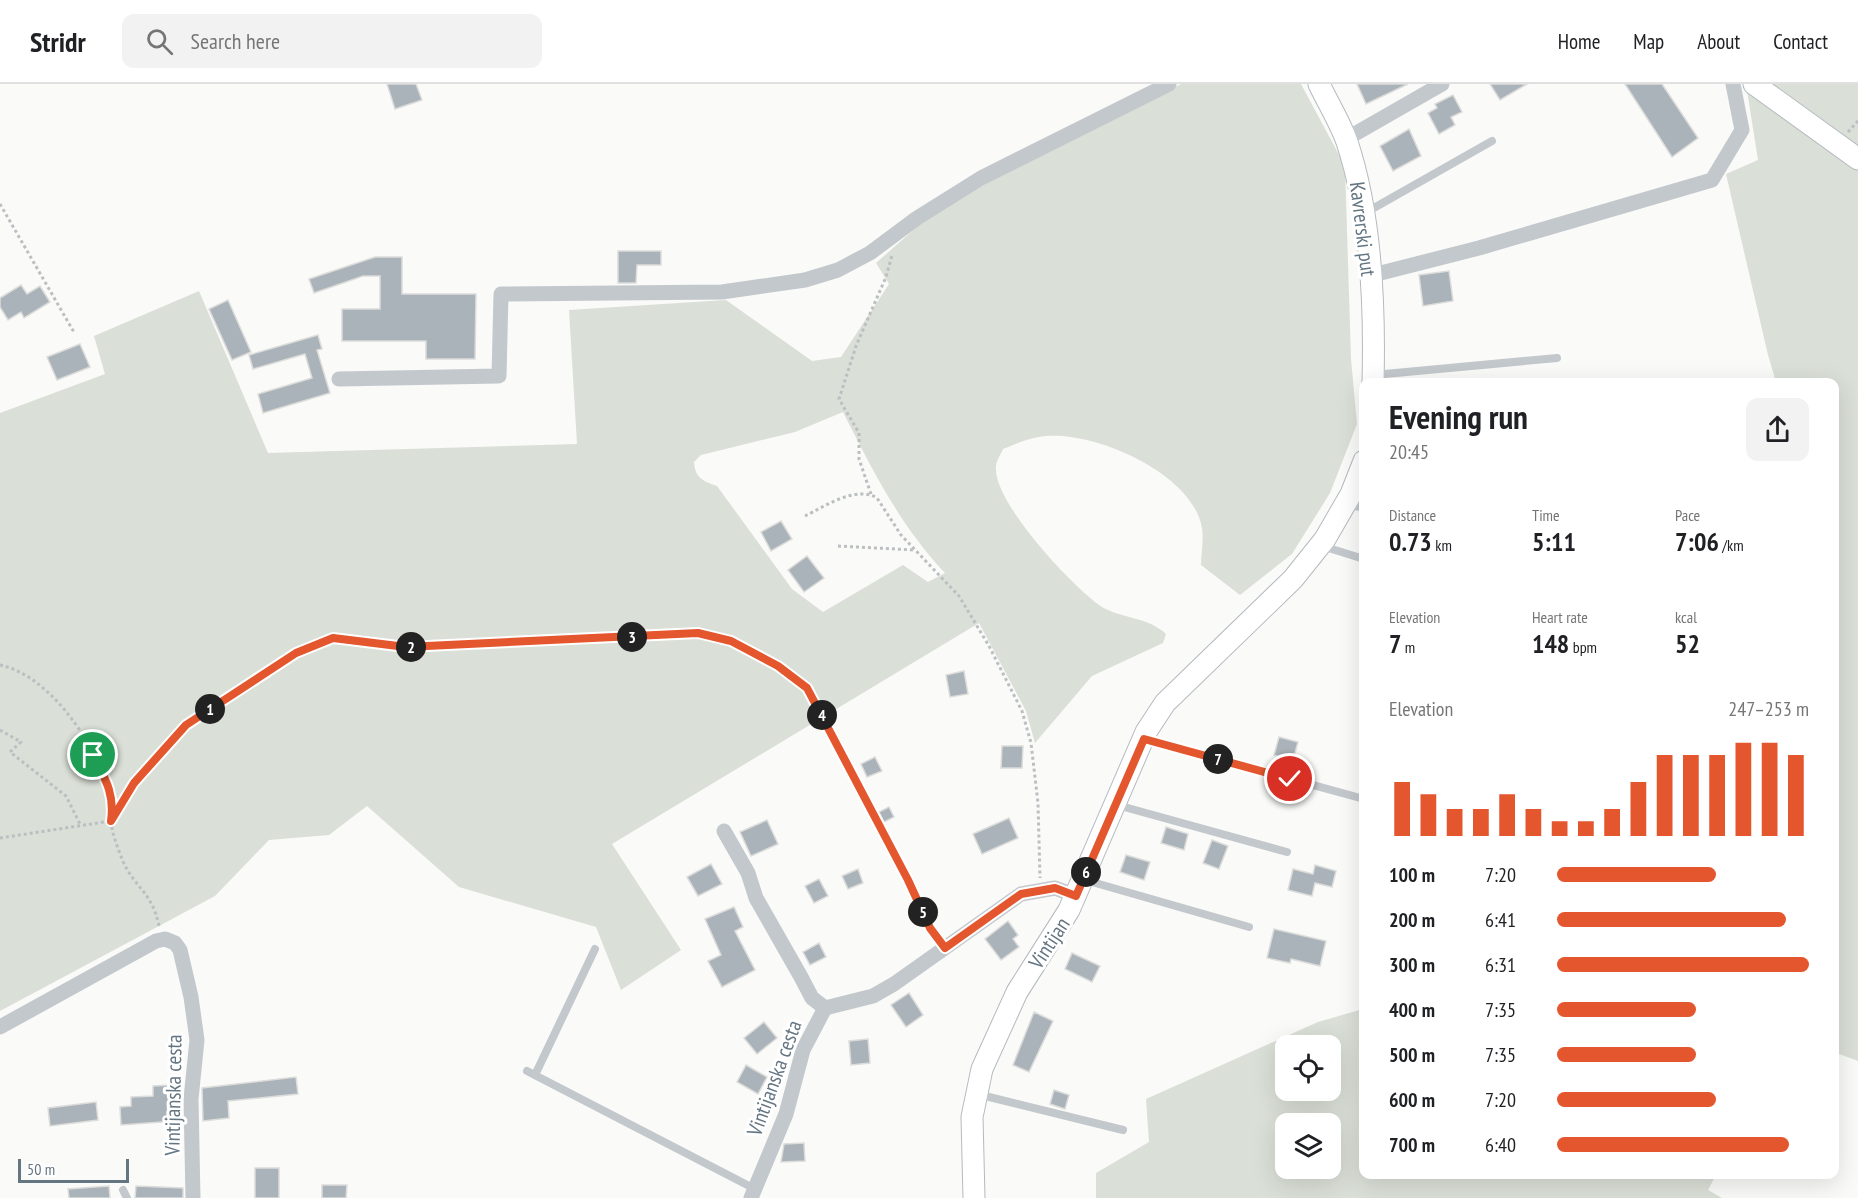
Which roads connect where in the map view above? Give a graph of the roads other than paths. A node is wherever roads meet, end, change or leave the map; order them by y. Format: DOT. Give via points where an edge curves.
graph roads {
  1 [pos="1169,84"];
  2 [pos="1319,84"];
  3 [pos="1442,84"];
  4 [pos="1733,84"];
  5 [pos="1754,84"];
  6 [pos="1346,139"];
  7 [pos="1491,141"];
  8 [pos="1858,159"];
  9 [pos="1362,215"];
  10 [pos="1369,276"];
  11 [pos="1557,358"];
  12 [pos="1373,378"];
  13 [pos="1382,378"];
  14 [pos="339,379"];
  15 [pos="1359,484"];
  16 [pos="1354,506"];
  17 [pos="1320,545"];
  18 [pos="1359,557"];
  19 [pos="1144,739"];
  20 [pos="1359,798"];
  21 [pos="1115,805"];
  22 [pos="724,831"];
  23 [pos="1287,852"];
  24 [pos="1079,888"];
  25 [pos="1249,927"];
  26 [pos="595,949"];
  27 [pos="825,1008"];
  28 [pos="0,1027"];
  29 [pos="976,1094"];
  30 [pos="1123,1130"];
  31 [pos="123,1190"];
  32 [pos="753,1194"];
  33 [pos="127,1198"];
  34 [pos="193,1198"];
  35 [pos="974,1198"];
  1 -- 14 [label="street" via="981,178 870,253 838,270 805,280 722,292 501,294 499,376"];
  2 -- 6 [label="main road, Kavrerski put"];
  3 -- 6 [label="street"];
  4 -- 10 [label="street" via="1742,130 1712,180"];
  5 -- 8 [label="main road"];
  6 -- 9 [label="main road, Kavrerski put"];
  7 -- 9 [label="lane"];
  9 -- 10 [label="main road, Kavrerski put"];
  10 -- 12 [label="main road, Kavrerski put"];
  11 -- 13 [label="lane"];
  15 -- 16 [label="main road"];
  16 -- 17 [label="main road"];
  17 -- 18 [label="lane"];
  17 -- 19 [label="main road, Vintijan" via="1293,579 1165,703"];
  19 -- 20 [label="lane"];
  19 -- 21 [label="main road, Vintijan"];
  21 -- 23 [label="lane"];
  21 -- 24 [label="main road, Vintijan"];
  22 -- 27 [label="street" via="812,998"];
  24 -- 25 [label="lane"];
  24 -- 27 [label="street" via="1021,894 919,969 873,996"];
  24 -- 29 [label="main road, Vintijan" via="1017,992 982,1069"];
  26 -- 32 [label="lane" via="531,1073"];
  27 -- 32 [label="street, Vintijanska cesta" via="803,1050 786,1114"];
  28 -- 34 [label="street, Vintijanska cesta" via="156,941 175,943 191,997 197,1040 191,1099"];
  29 -- 30 [label="lane"];
  29 -- 35 [label="main road, Vintijan" via="971,1141"];
  31 -- 33 [label="lane"];
}
